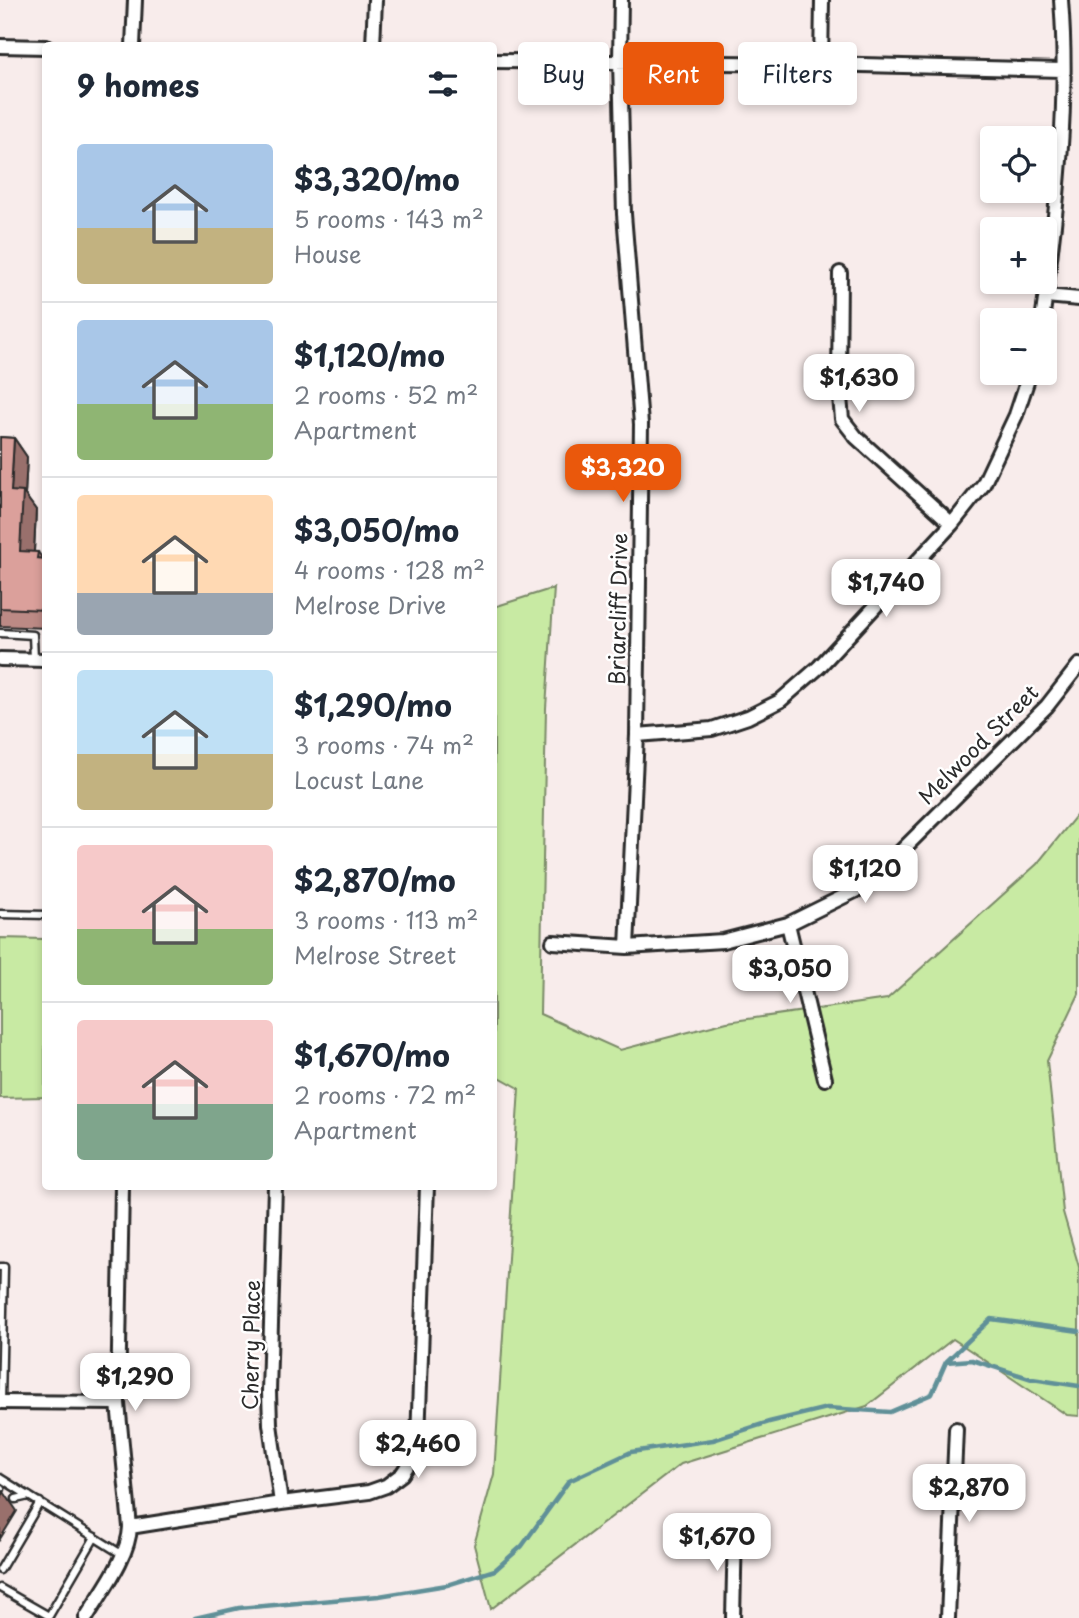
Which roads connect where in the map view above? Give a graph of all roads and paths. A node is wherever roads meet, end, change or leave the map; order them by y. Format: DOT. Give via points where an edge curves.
graph roads {
  1 [pos="135,0"];
  2 [pos="375,0"];
  3 [pos="621,0"];
  4 [pos="822,0"];
  5 [pos="1061,0"];
  6 [pos="133,42"];
  7 [pos="373,42"];
  8 [pos="821,42"];
  9 [pos="0,46"];
  10 [pos="42,47"];
  11 [pos="497,61"];
  12 [pos="620,61"];
  13 [pos="738,63"];
  14 [pos="857,65"];
  15 [pos="1063,70"];
  16 [pos="840,273"];
  17 [pos="1046,296"];
  18 [pos="1079,299"];
  19 [pos="1044,308"];
  20 [pos="1026,385"];
  21 [pos="952,524"];
  22 [pos="0,633"];
  23 [pos="0,659"];
  24 [pos="40,659"];
  25 [pos="1079,665"];
  26 [pos="637,735"];
  27 [pos="0,914"];
  28 [pos="42,915"];
  29 [pos="788,924"];
  30 [pos="553,942"];
  31 [pos="627,947"];
  32 [pos="825,1079"];
  33 [pos="122,1190"];
  34 [pos="275,1190"];
  35 [pos="427,1190"];
  36 [pos="0,1267"];
  37 [pos="1,1402"];
  38 [pos="118,1403"];
  39 [pos="956,1429"];
  40 [pos="0,1478"];
  41 [pos="29,1496"];
  42 [pos="16,1499"];
  43 [pos="40,1502"];
  44 [pos="281,1503"];
  45 [pos="130,1527"];
  46 [pos="735,1529"];
  47 [pos="95,1537"];
  48 [pos="124,1555"];
  49 [pos="0,1570"];
  50 [pos="0,1588"];
  51 [pos="86,1618"];
  52 [pos="733,1618"];
  53 [pos="948,1618"];
  1 -- 6 [label="street"];
  2 -- 7 [label="street"];
  3 -- 12 [label="street, Briarcliff Drive"];
  4 -- 8 [label="street"];
  5 -- 15 [label="street"];
  9 -- 10 [label="street"];
  11 -- 12 [label="street"];
  12 -- 13 [label="street"];
  12 -- 26 [label="street, Briarcliff Drive" via="624,214 641,424"];
  14 -- 15 [label="street"];
  15 -- 17 [label="street" via="1059,172"];
  16 -- 21 [label="street" via="842,419"];
  17 -- 18 [label="street"];
  17 -- 19 [label="street"];
  20 -- 21 [label="street" via="983,485"];
  21 -- 26 [label="street" via="819,667 780,701 712,729"];
  22 -- 24 [label="lane" via="33,635"];
  23 -- 24 [label="street"];
  25 -- 29 [label="street, Melwood Street" via="1047,706 867,885"];
  26 -- 31 [label="street, Briarcliff Drive"];
  27 -- 28 [label="lane"];
  29 -- 31 [label="street, Melwood Street" via="723,941"];
  29 -- 32 [label="street"];
  30 -- 31 [label="street, Melwood Street"];
  33 -- 38 [label="street"];
  34 -- 44 [label="street, Cherry Place" via="269,1392"];
  35 -- 44 [label="street" via="418,1440 412,1459 402,1474 369,1492"];
  36 -- 37 [label="lane" via="4,1267"];
  37 -- 38 [label="street"];
  38 -- 45 [label="street"];
  39 -- 53 [label="street"];
  40 -- 41 [label="lane"];
  41 -- 42 [label="lane"];
  41 -- 43 [label="lane"];
  43 -- 47 [label="lane"];
  43 -- 49 [label="lane"];
  44 -- 45 [label="street"];
  45 -- 48 [label="street"];
  46 -- 52 [label="street"];
  47 -- 48 [label="lane"];
  47 -- 50 [label="lane" via="49,1616"];
  48 -- 51 [label="street"];
}
